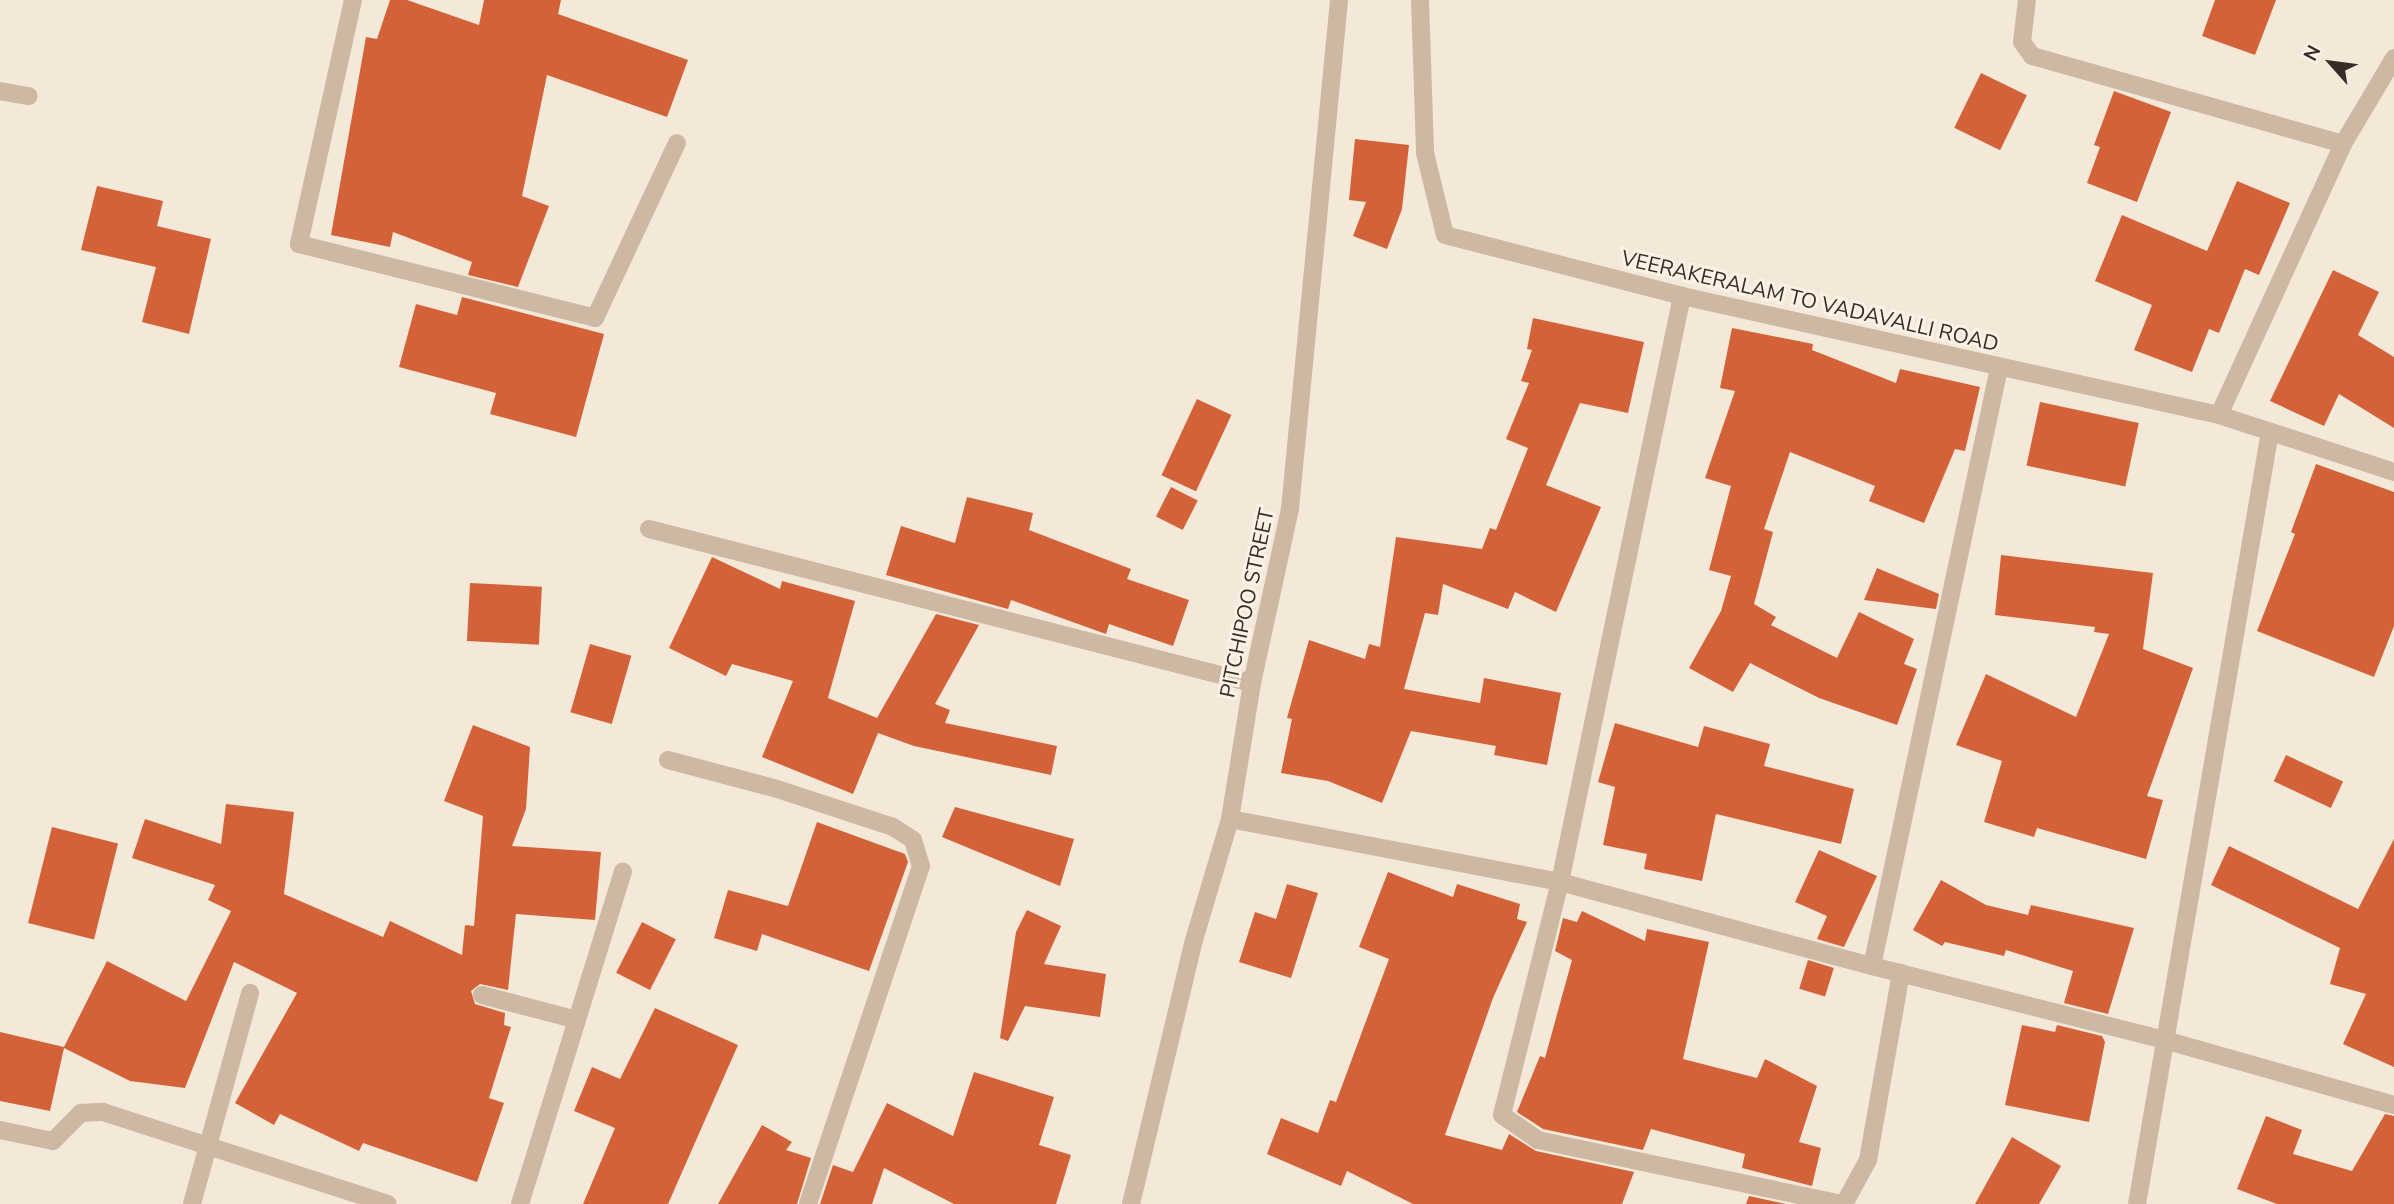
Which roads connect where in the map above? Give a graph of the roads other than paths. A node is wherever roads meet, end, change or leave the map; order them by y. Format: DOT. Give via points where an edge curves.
graph roads {
  1 [pos="353,0"];
  2 [pos="1339,0"];
  3 [pos="1420,0"];
  4 [pos="2026,0"];
  5 [pos="2394,58"];
  6 [pos="0,91"];
  7 [pos="29,96"];
  8 [pos="677,144"];
  9 [pos="2343,144"];
  10 [pos="1682,296"];
  11 [pos="1999,368"];
  12 [pos="2219,415"];
  13 [pos="2270,432"];
  14 [pos="2394,472"];
  15 [pos="649,528"];
  16 [pos="1252,683"];
  17 [pos="668,760"];
  18 [pos="1230,819"];
  19 [pos="623,872"];
  20 [pos="1560,882"];
  21 [pos="1872,966"];
  22 [pos="1901,973"];
  23 [pos="250,993"];
  24 [pos="482,995"];
  25 [pos="576,1020"];
  26 [pos="2168,1041"];
  27 [pos="2394,1105"];
  28 [pos="0,1130"];
  29 [pos="206,1145"];
  30 [pos="192,1204"];
  31 [pos="388,1204"];
  32 [pos="520,1204"];
  33 [pos="808,1204"];
  34 [pos="1131,1204"];
  35 [pos="1843,1204"];
  36 [pos="2137,1204"];
  1 -- 8 [label="street" via="299,244 596,318"];
  2 -- 16 [label="street, PITCHIPOO STREET" via="1290,509"];
  3 -- 10 [label="street, VEERAKERALAM TO VADAVALLI ROAD" via="1425,153 1445,235"];
  4 -- 9 [label="street" via="2022,42 2032,56"];
  5 -- 9 [label="street"];
  6 -- 7 [label="street"];
  9 -- 12 [label="street"];
  10 -- 11 [label="street, VEERAKERALAM TO VADAVALLI ROAD"];
  10 -- 20 [label="street"];
  11 -- 12 [label="street, VEERAKERALAM TO VADAVALLI ROAD"];
  11 -- 21 [label="street"];
  12 -- 13 [label="street, VEERAKERALAM TO VADAVALLI ROAD"];
  13 -- 14 [label="street, VEERAKERALAM TO VADAVALLI ROAD"];
  13 -- 26 [label="street"];
  15 -- 16 [label="street"];
  16 -- 18 [label="street, PITCHIPOO STREET"];
  17 -- 33 [label="street" via="774,788 893,827 913,840 921,866"];
  18 -- 20 [label="street"];
  18 -- 34 [label="street, PITCHIPOO STREET" via="1194,940"];
  19 -- 25 [label="street"];
  20 -- 21 [label="street"];
  20 -- 35 [label="street" via="1502,1115 1538,1140"];
  21 -- 22 [label="street"];
  22 -- 26 [label="street"];
  22 -- 35 [label="street" via="1868,1160"];
  23 -- 29 [label="street"];
  24 -- 25 [label="street"];
  25 -- 32 [label="street"];
  26 -- 27 [label="street"];
  26 -- 36 [label="street"];
  28 -- 29 [label="street" via="53,1141 81,1113 103,1112"];
  29 -- 30 [label="street"];
  29 -- 31 [label="street"];
}
